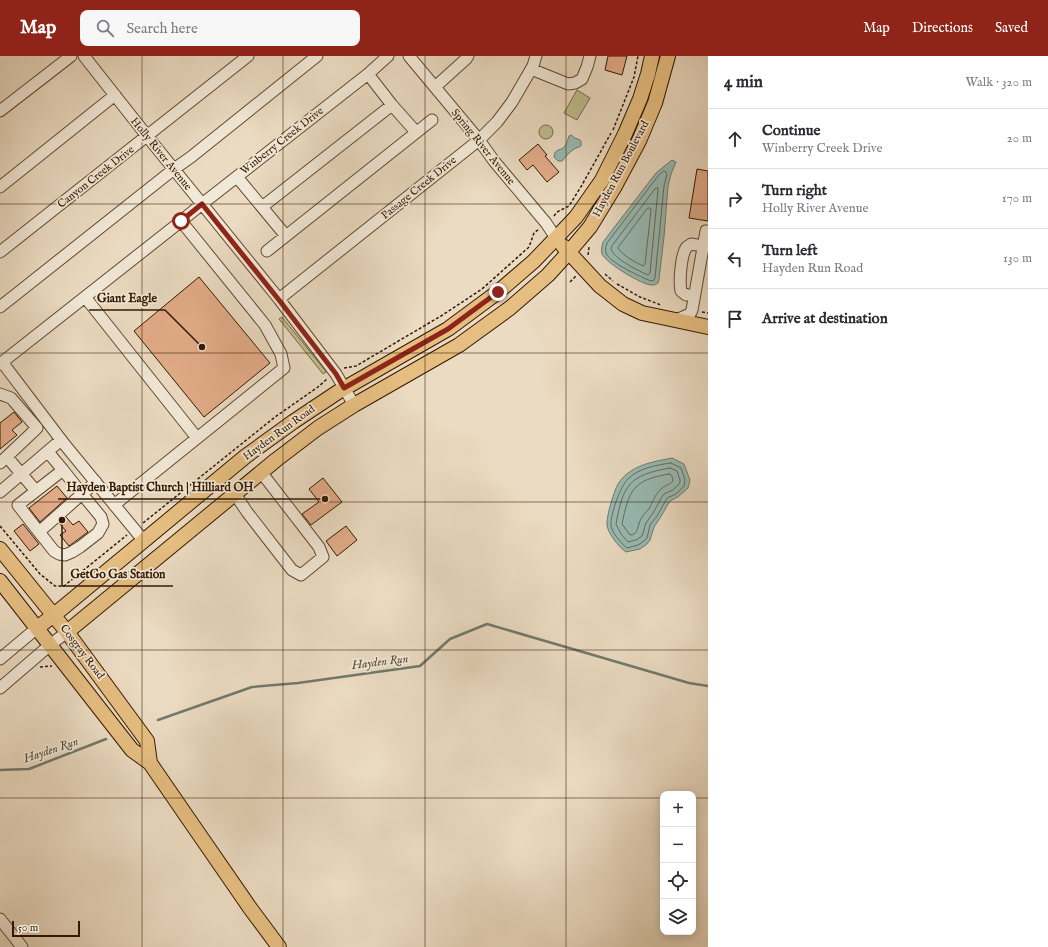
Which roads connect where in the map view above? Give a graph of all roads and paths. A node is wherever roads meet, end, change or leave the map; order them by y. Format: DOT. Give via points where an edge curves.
graph roads {
  1 [pos="71,56"];
  2 [pos="84,56"];
  3 [pos="248,56"];
  4 [pos="317,56"];
  5 [pos="388,56"];
  6 [pos="409,56"];
  7 [pos="468,56"];
  8 [pos="536,56"];
  9 [pos="590,56"];
  10 [pos="638,56"];
  11 [pos="652,56"];
  12 [pos="668,56"];
  13 [pos="531,69"];
  14 [pos="368,74"];
  15 [pos="435,87"];
  16 [pos="115,95"];
  17 [pos="392,105"];
  18 [pos="0,111"];
  19 [pos="432,120"];
  20 [pos="416,132"];
  21 [pos="147,136"];
  22 [pos="479,140"];
  23 [pos="174,169"];
  24 [pos="237,177"];
  25 [pos="0,187"];
  26 [pos="202,204"];
  27 [pos="262,207"];
  28 [pos="554,215"];
  29 [pos="178,224"];
  30 [pos="537,230"];
  31 [pos="708,231"];
  32 [pos="286,236"];
  33 [pos="556,238"];
  34 [pos="590,244"];
  35 [pos="703,246"];
  36 [pos="267,251"];
  37 [pos="0,252"];
  38 [pos="568,253"];
  39 [pos="590,259"];
  40 [pos="605,273"];
  41 [pos="694,295"];
  42 [pos="84,297"];
  43 [pos="279,300"];
  44 [pos="665,306"];
  45 [pos="0,308"];
  46 [pos="692,310"];
  47 [pos="708,313"];
  48 [pos="676,320"];
  49 [pos="708,327"];
  50 [pos="1,363"];
  51 [pos="343,369"];
  52 [pos="344,388"];
  53 [pos="0,394"];
  54 [pos="354,405"];
  55 [pos="197,438"];
  56 [pos="62,440"];
  57 [pos="48,452"];
  58 [pos="4,460"];
  59 [pos="63,470"];
  60 [pos="261,472"];
  61 [pos="21,474"];
  62 [pos="96,482"];
  63 [pos="36,491"];
  64 [pos="0,492"];
  65 [pos="82,494"];
  66 [pos="235,494"];
  67 [pos="114,505"];
  68 [pos="0,526"];
  69 [pos="39,532"];
  70 [pos="126,537"];
  71 [pos="144,541"];
  72 [pos="0,549"];
  73 [pos="0,581"];
  74 [pos="54,615"];
  75 [pos="36,628"];
  76 [pos="67,632"];
  77 [pos="50,645"];
  78 [pos="0,659"];
  79 [pos="56,668"];
  80 [pos="35,671"];
  81 [pos="0,688"];
  82 [pos="150,763"];
  83 [pos="0,919"];
  84 [pos="22,947"];
  85 [pos="279,947"];
  1 -- 18 [label="street"];
  2 -- 16 [label="street, Holly River Avenue"];
  3 -- 21 [label="street, Canyon Creek Drive"];
  4 -- 23 [label="street"];
  5 -- 14 [label="street, Winberry Creek Drive"];
  6 -- 15 [label="street, Spring River Avenue"];
  7 -- 15 [label="street"];
  8 -- 13 [label="street, Passage Creek Drive"];
  9 -- 13 [label="street" via="582,79 575,83 568,84"];
  10 -- 28 [label="path" via="634,77 613,131 569,206"];
  11 -- 33 [label="main road, Hayden Run Boulevard" via="640,99 602,180 576,217"];
  12 -- 38 [label="main road, Hayden Run Boulevard" via="655,103 639,141 590,227"];
  13 -- 22 [label="street, Passage Creek Drive" via="512,102"];
  14 -- 17 [label="street"];
  14 -- 24 [label="street, Winberry Creek Drive"];
  15 -- 22 [label="street, Spring River Avenue"];
  16 -- 21 [label="street, Holly River Avenue"];
  16 -- 25 [label="street"];
  17 -- 20 [label="street"];
  17 -- 27 [label="street"];
  19 -- 20 [label="street"];
  20 -- 32 [label="street"];
  21 -- 23 [label="street, Holly River Avenue"];
  21 -- 37 [label="street, Canyon Creek Drive"];
  22 -- 33 [label="street, Spring River Avenue"];
  22 -- 43 [label="street, Passage Creek Drive"];
  23 -- 26 [label="street, Holly River Avenue"];
  23 -- 45 [label="street"];
  24 -- 26 [label="street, Winberry Creek Drive"];
  24 -- 27 [label="street"];
  26 -- 29 [label="street, Winberry Creek Drive"];
  26 -- 43 [label="street, Holly River Avenue"];
  27 -- 32 [label="street"];
  29 -- 42 [label="street, Winberry Creek Drive"];
  29 -- 55 [label="street" via="265,325 281,354 284,368"];
  30 -- 51 [label="path" via="529,246 482,289 356,366"];
  31 -- 35 [label="street"];
  32 -- 36 [label="street"];
  33 -- 38 [label="main road"];
  33 -- 52 [label="main road, Hayden Run Road" via="498,292 448,329"];
  34 -- 39 [label="path" via="587,254"];
  35 -- 41 [label="street"];
  35 -- 41 [label="street" via="691,244 685,249 680,272 681,291 686,295"];
  38 -- 48 [label="main road" via="600,286 623,304 642,313"];
  38 -- 54 [label="main road, Hayden Run Road" via="548,275 510,308 459,345"];
  40 -- 44 [label="path" via="616,284 640,297"];
  41 -- 46 [label="street"];
  42 -- 50 [label="street, Winberry Creek Drive"];
  42 -- 55 [label="street"];
  43 -- 52 [label="street, Holly River Avenue"];
  46 -- 47 [label="path"];
  46 -- 48 [label="street" via="690,314"];
  48 -- 49 [label="main road"];
  50 -- 56 [label="street"];
  52 -- 54 [label="street, Holly River Avenue"];
  52 -- 71 [label="main road, Hayden Run Road" via="246,456"];
  53 -- 58 [label="street" via="11,398 37,428"];
  54 -- 60 [label="main road, Hayden Run Road" via="318,428"];
  55 -- 67 [label="street"];
  56 -- 57 [label="street"];
  56 -- 62 [label="street"];
  57 -- 59 [label="street"];
  57 -- 61 [label="street"];
  58 -- 61 [label="street"];
  59 -- 63 [label="street"];
  59 -- 65 [label="street"];
  60 -- 66 [label="main road, Hayden Run Road"];
  60 -- 66 [label="street" via="319,547 323,557 301,574 292,570"];
  61 -- 63 [label="street"];
  61 -- 64 [label="street"];
  62 -- 65 [label="street"];
  62 -- 67 [label="street"];
  63 -- 69 [label="street" via="18,505"];
  65 -- 69 [label="street"];
  65 -- 69 [label="street" via="101,517 103,524 98,533 65,555 54,551"];
  66 -- 76 [label="main road, Hayden Run Road"];
  67 -- 71 [label="street"];
  68 -- 70 [label="path" via="40,574 55,586 64,586"];
  71 -- 74 [label="main road, Hayden Run Road"];
  72 -- 74 [label="main road, Cosgray Road"];
  73 -- 75 [label="main road, Cosgray Road"];
  74 -- 75 [label="main road, Hayden Run Road"];
  74 -- 76 [label="main road, Cosgray Road"];
  75 -- 77 [label="main road, Cosgray Road"];
  75 -- 78 [label="street, Hayden Run Road"];
  76 -- 77 [label="street, Hayden Run Road"];
  76 -- 82 [label="main road, Cosgray Road" via="147,741"];
  77 -- 81 [label="street, Hayden Run Road"];
  77 -- 82 [label="main road, Cosgray Road" via="132,750"];
  79 -- 80 [label="path" via="41,666"];
  82 -- 85 [label="main road, Cosgray Road"];
  83 -- 84 [label="street"];
}
